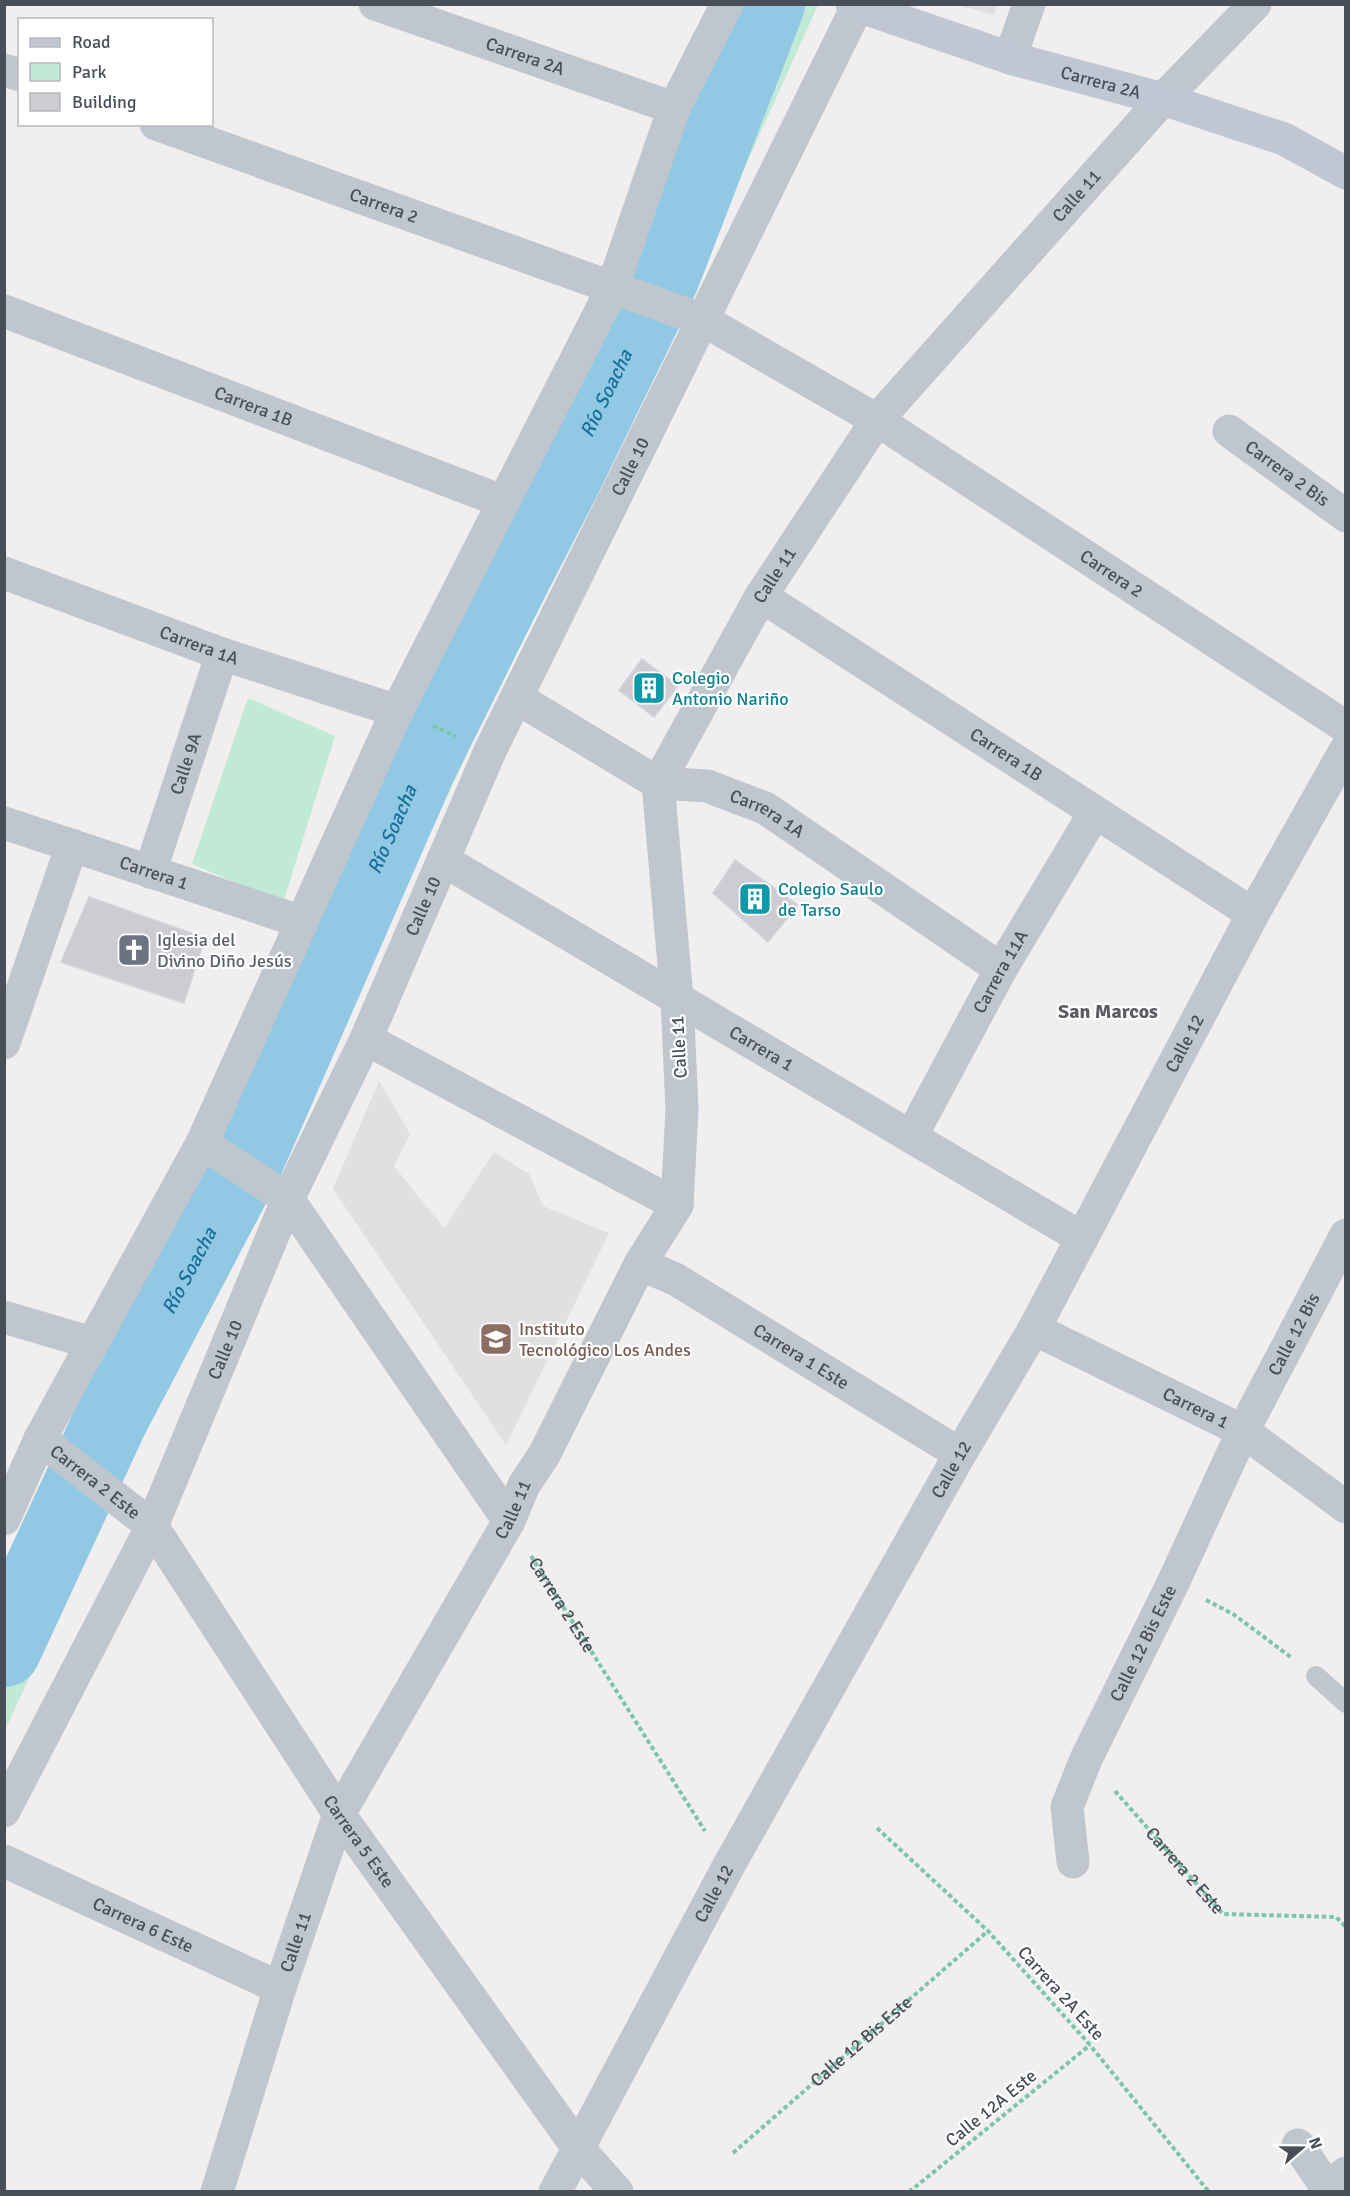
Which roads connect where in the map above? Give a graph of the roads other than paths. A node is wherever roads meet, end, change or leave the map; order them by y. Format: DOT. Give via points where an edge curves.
graph roads {
  1 [pos="375,4"];
  2 [pos="727,4"];
  3 [pos="1029,4"];
  4 [pos="1255,4"];
  5 [pos="855,5"];
  6 [pos="1010,57"];
  7 [pos="1163,99"];
  8 [pos="674,108"];
  9 [pos="162,126"];
  10 [pos="1346,173"];
  11 [pos="617,290"];
  12 [pos="4,310"];
  13 [pos="697,318"];
  14 [pos="877,420"];
  15 [pos="1229,431"];
  16 [pos="504,502"];
  17 [pos="1346,516"];
  18 [pos="4,573"];
  19 [pos="762,596"];
  20 [pos="222,654"];
  21 [pos="517,699"];
  22 [pos="410,716"];
  23 [pos="1346,727"];
  24 [pos="1346,749"];
  25 [pos="658,783"];
  26 [pos="1095,812"];
  27 [pos="4,824"];
  28 [pos="72,845"];
  29 [pos="443,860"];
  30 [pos="150,872"];
  31 [pos="1252,914"];
  32 [pos="302,922"];
  33 [pos="1001,969"];
  34 [pos="677,999"];
  35 [pos="366,1039"];
  36 [pos="4,1042"];
  37 [pos="911,1137"];
  38 [pos="205,1145"];
  39 [pos="284,1196"];
  40 [pos="677,1205"];
  41 [pos="1082,1238"];
  42 [pos="1341,1252"];
  43 [pos="640,1264"];
  44 [pos="4,1317"];
  45 [pos="1034,1329"];
  46 [pos="92,1343"];
  47 [pos="1243,1431"];
  48 [pos="40,1439"];
  49 [pos="960,1454"];
  50 [pos="1346,1507"];
  51 [pos="4,1519"];
  52 [pos="509,1521"];
  53 [pos="152,1526"];
  54 [pos="1316,1677"];
  55 [pos="1346,1703"];
  56 [pos="4,1812"];
  57 [pos="339,1814"];
  58 [pos="4,1861"];
  59 [pos="1073,1862"];
  60 [pos="280,1988"];
  61 [pos="1298,2145"];
  62 [pos="578,2148"];
  63 [pos="1346,2173"];
  64 [pos="217,2192"];
  65 [pos="555,2192"];
  66 [pos="617,2192"];
  1 -- 8 [label="street, Carrera 2A"];
  2 -- 8 [label="street"];
  3 -- 6 [label="street"];
  4 -- 7 [label="street, Calle 11"];
  5 -- 6 [label="street, Carrera 2A"];
  5 -- 13 [label="street, Calle 10"];
  6 -- 7 [label="street, Carrera 2A"];
  7 -- 10 [label="street, Carrera 2A" via="1284,139"];
  7 -- 14 [label="street, Calle 11"];
  8 -- 11 [label="street"];
  9 -- 11 [label="street, Carrera 2"];
  11 -- 13 [label="street, Carrera 2"];
  11 -- 16 [label="street"];
  12 -- 16 [label="street, Carrera 1B"];
  13 -- 14 [label="street"];
  13 -- 21 [label="street, Calle 10"];
  14 -- 19 [label="street, Calle 11"];
  14 -- 23 [label="street, Carrera 2"];
  15 -- 17 [label="street, Carrera 2 Bis"];
  16 -- 22 [label="street"];
  18 -- 20 [label="street, Carrera 1A"];
  19 -- 25 [label="street, Calle 11"];
  19 -- 26 [label="street, Carrera 1B"];
  20 -- 22 [label="street, Carrera 1A"];
  20 -- 30 [label="street, Calle 9A"];
  21 -- 25 [label="street, Carrera 1A"];
  21 -- 29 [label="street, Calle 10"];
  22 -- 32 [label="street"];
  24 -- 31 [label="street, Calle 12"];
  25 -- 33 [label="street, Carrera 1A" via="707,786 765,808"];
  25 -- 34 [label="street, Calle 11"];
  26 -- 31 [label="street, Carrera 1B"];
  26 -- 33 [label="street, Carrera 11A"];
  27 -- 28 [label="street, Carrera 1"];
  28 -- 30 [label="street, Carrera 1"];
  28 -- 36 [label="street"];
  29 -- 34 [label="street, Carrera 1"];
  29 -- 35 [label="street, Calle 10"];
  30 -- 32 [label="street, Carrera 1"];
  31 -- 41 [label="street, Calle 12"];
  32 -- 38 [label="street"];
  33 -- 37 [label="street, Carrera 11A"];
  34 -- 37 [label="street, Carrera 1"];
  34 -- 40 [label="street, Calle 11" via="682,1109"];
  35 -- 39 [label="street, Calle 10"];
  35 -- 40 [label="street"];
  37 -- 41 [label="street, Carrera 1"];
  38 -- 39 [label="street"];
  38 -- 46 [label="street"];
  39 -- 52 [label="street"];
  39 -- 53 [label="street, Calle 10"];
  40 -- 43 [label="street, Calle 11"];
  41 -- 45 [label="street, Calle 12"];
  42 -- 47 [label="street, Calle 12 Bis"];
  43 -- 49 [label="street, Carrera 1 Este" via="675,1279"];
  43 -- 52 [label="street, Calle 11"];
  44 -- 46 [label="street"];
  45 -- 47 [label="street, Carrera 1"];
  45 -- 49 [label="street, Calle 12"];
  46 -- 48 [label="street"];
  47 -- 50 [label="street, Carrera 1"];
  47 -- 59 [label="street, Calle 12 Bis Este" via="1086,1759 1067,1807"];
  48 -- 51 [label="street"];
  48 -- 53 [label="street, Carrera 2 Este"];
  49 -- 62 [label="street, Calle 12" via="728,1867"];
  52 -- 57 [label="street, Calle 11"];
  53 -- 56 [label="street, Calle 10"];
  53 -- 57 [label="street, Carrera 5 Este"];
  54 -- 55 [label="lane"];
  57 -- 60 [label="street, Calle 11"];
  57 -- 62 [label="street, Carrera 5 Este"];
  58 -- 60 [label="street, Carrera 6 Este"];
  60 -- 64 [label="street, Calle 11"];
  61 -- 63 [label="street" via="1327,2188"];
  62 -- 65 [label="street, Calle 12"];
  62 -- 66 [label="street, Carrera 5 Este"];
}
